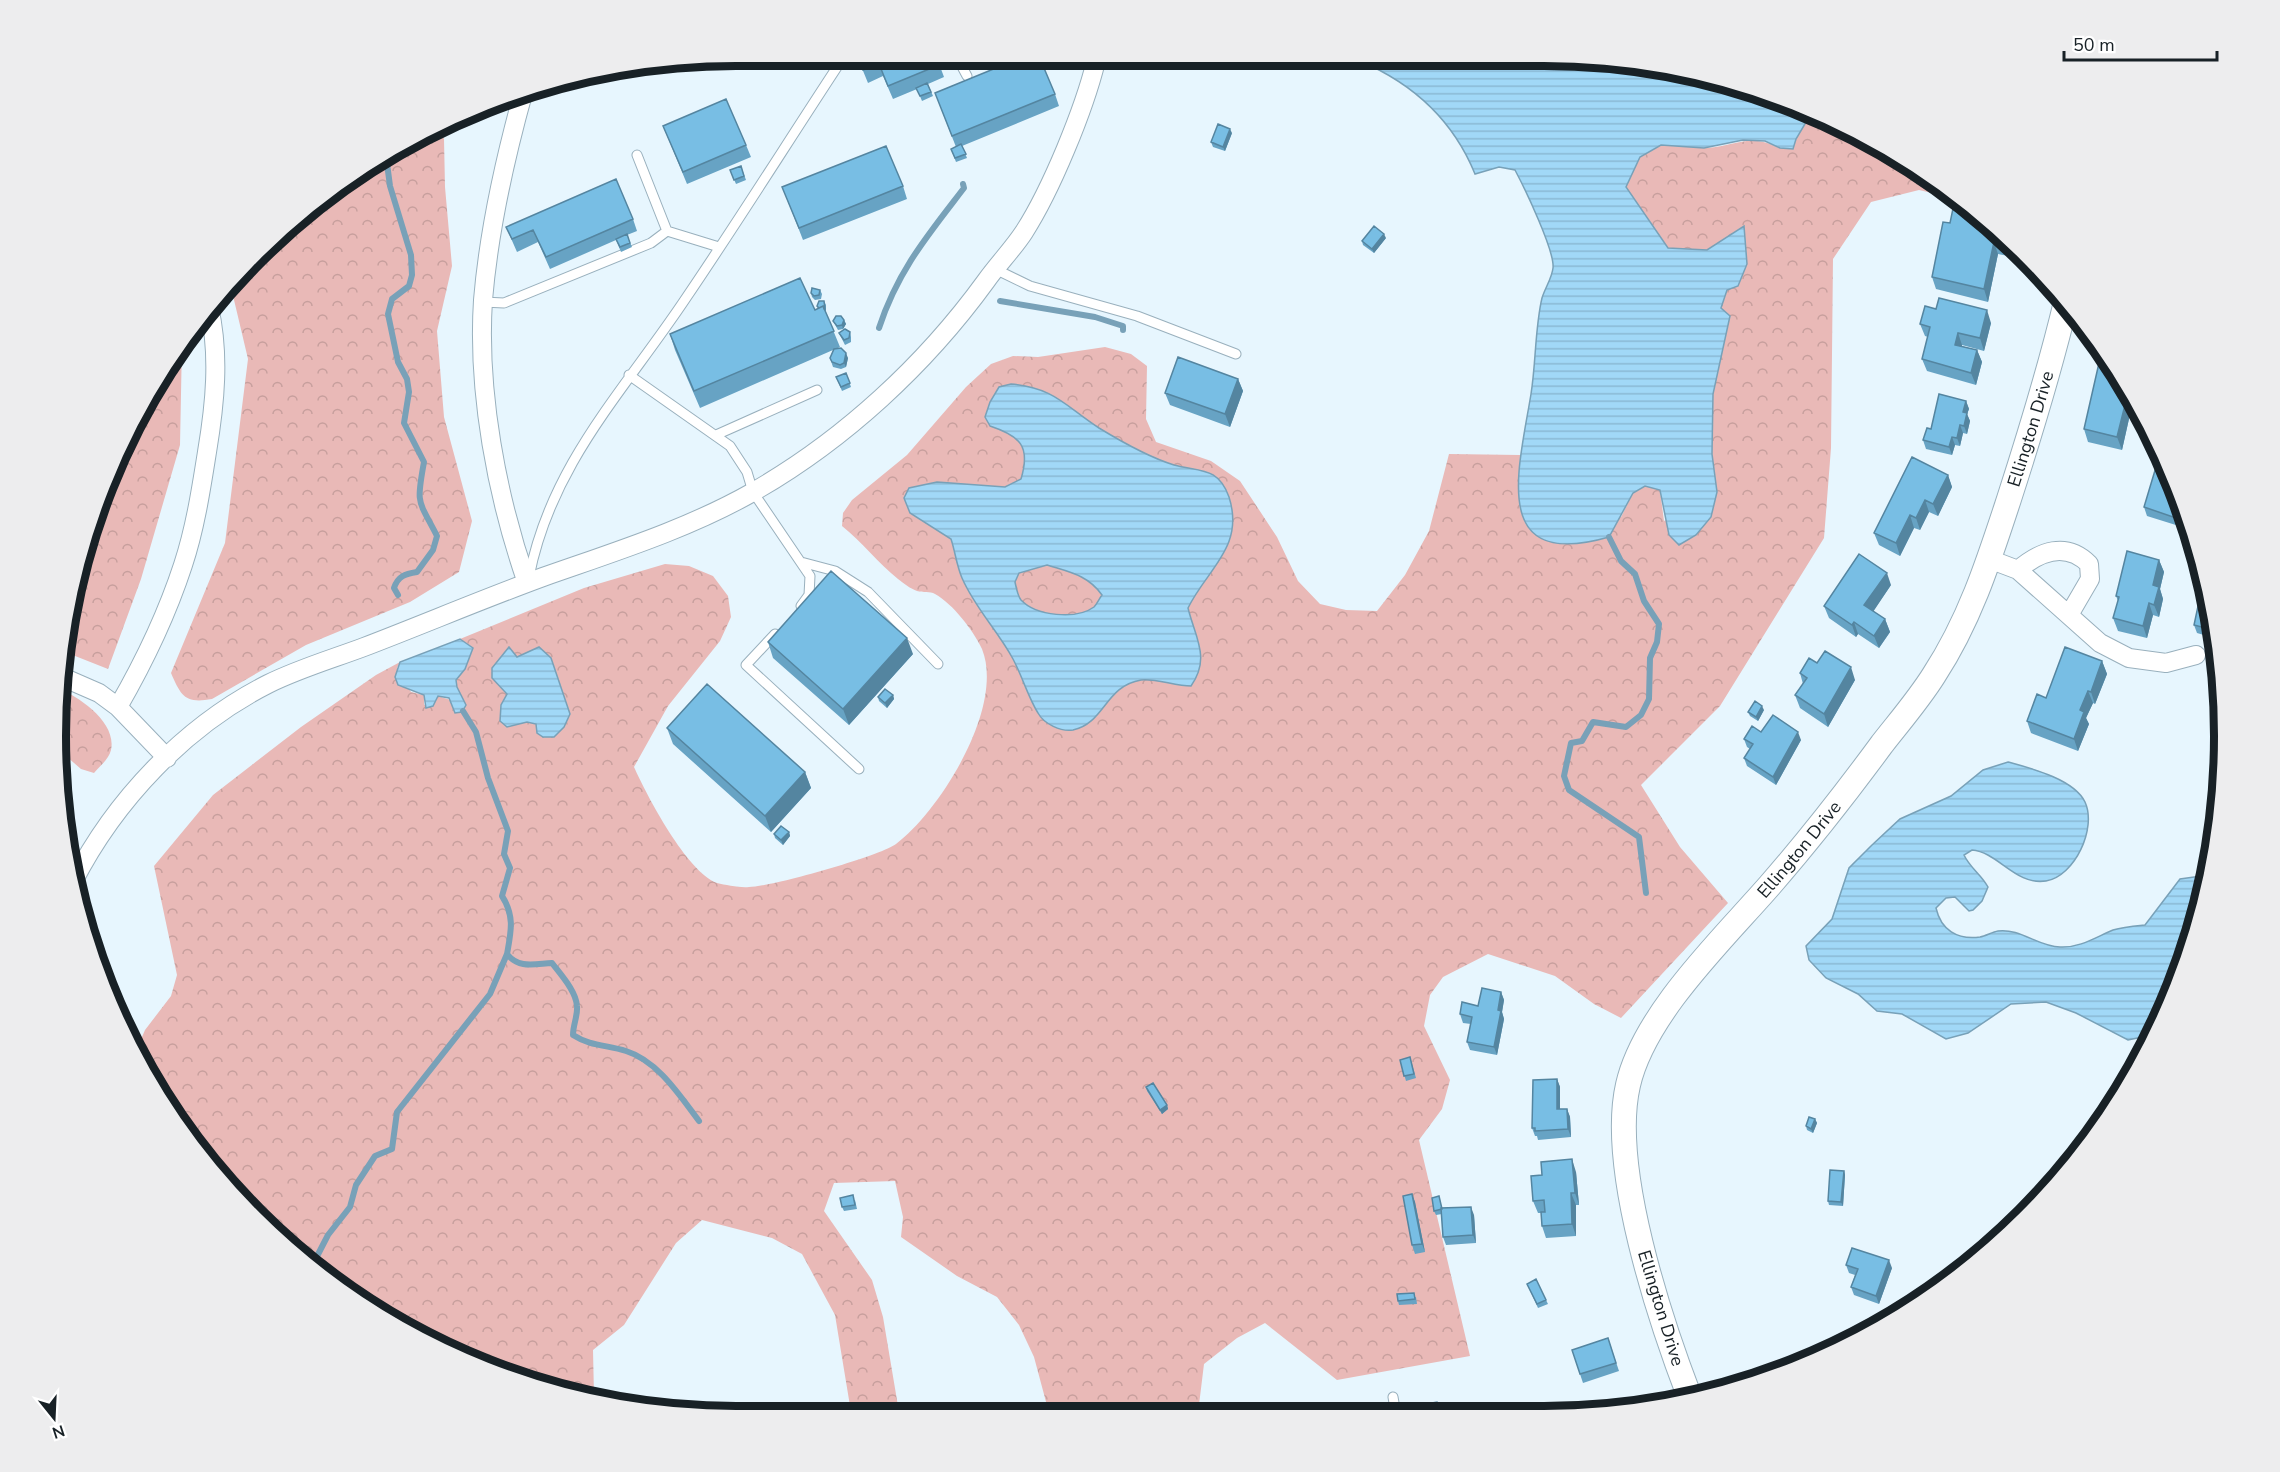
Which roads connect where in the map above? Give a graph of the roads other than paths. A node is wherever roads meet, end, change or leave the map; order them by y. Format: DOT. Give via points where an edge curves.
graph roads {
  1 [pos="838,66"];
  2 [pos="962,66"];
  3 [pos="1095,66"];
  4 [pos="967,76"];
  5 [pos="521,102"];
  6 [pos="637,155"];
  7 [pos="667,231"];
  8 [pos="719,247"];
  9 [pos="995,269"];
  10 [pos="483,302"];
  11 [pos="2063,312"];
  12 [pos="211,319"];
  13 [pos="1236,354"];
  14 [pos="629,375"];
  15 [pos="817,390"];
  16 [pos="716,435"];
  17 [pos="753,492"];
  18 [pos="1989,559"];
  19 [pos="801,562"];
  20 [pos="2018,570"];
  21 [pos="527,583"];
  22 [pos="2069,615"];
  23 [pos="791,617"];
  24 [pos="784,625"];
  25 [pos="2196,656"];
  26 [pos="938,664"];
  27 [pos="68,680"];
  28 [pos="118,707"];
  29 [pos="167,758"];
  30 [pos="859,770"];
  31 [pos="80,869"];
  32 [pos="1687,1390"];
  33 [pos="1393,1396"];
  34 [pos="1395,1406"];
  1 -- 8 [label="lane"];
  2 -- 4 [label="lane"];
  3 -- 9 [label="street" via="1087,95 1047,189 1024,232"];
  5 -- 10 [label="street" via="492,224"];
  6 -- 7 [label="lane"];
  7 -- 8 [label="lane"];
  7 -- 10 [label="lane" via="651,243 504,303"];
  8 -- 14 [label="lane"];
  9 -- 13 [label="lane" via="1030,286 1137,316"];
  9 -- 17 [label="street" via="948,329 898,382 844,428"];
  10 -- 21 [label="street" via="486,405 503,506"];
  11 -- 18 [label="street, Ellington Drive" via="2034,420"];
  12 -- 28 [label="street" via="216,344 215,390 193,529 175,586"];
  14 -- 16 [label="lane"];
  14 -- 21 [label="lane" via="555,494 540,529"];
  15 -- 16 [label="lane"];
  16 -- 17 [label="lane" via="730,446"];
  17 -- 19 [label="lane"];
  17 -- 21 [label="street" via="683,525"];
  18 -- 20 [label="street"];
  18 -- 32 [label="street, Ellington Drive" via="1962,628 1917,701 1844,798 1693,973 1636,1058 1627,1086 1623,1120 1627,1168 1641,1245"];
  19 -- 23 [label="lane" via="810,576 809,595"];
  19 -- 26 [label="lane" via="835,571 868,592"];
  20 -- 22 [label="street"];
  20 -- 22 [label="street" via="2039,554 2051,551 2070,550 2081,556 2089,564 2090,579"];
  21 -- 29 [label="street" via="268,684 214,718"];
  22 -- 25 [label="street" via="2100,643 2129,658 2166,663"];
  24 -- 30 [label="lane" via="746,665"];
  27 -- 28 [label="street" via="99,693"];
  28 -- 29 [label="street"];
  29 -- 31 [label="street" via="110,820"];
  33 -- 34 [label="lane"];
}
